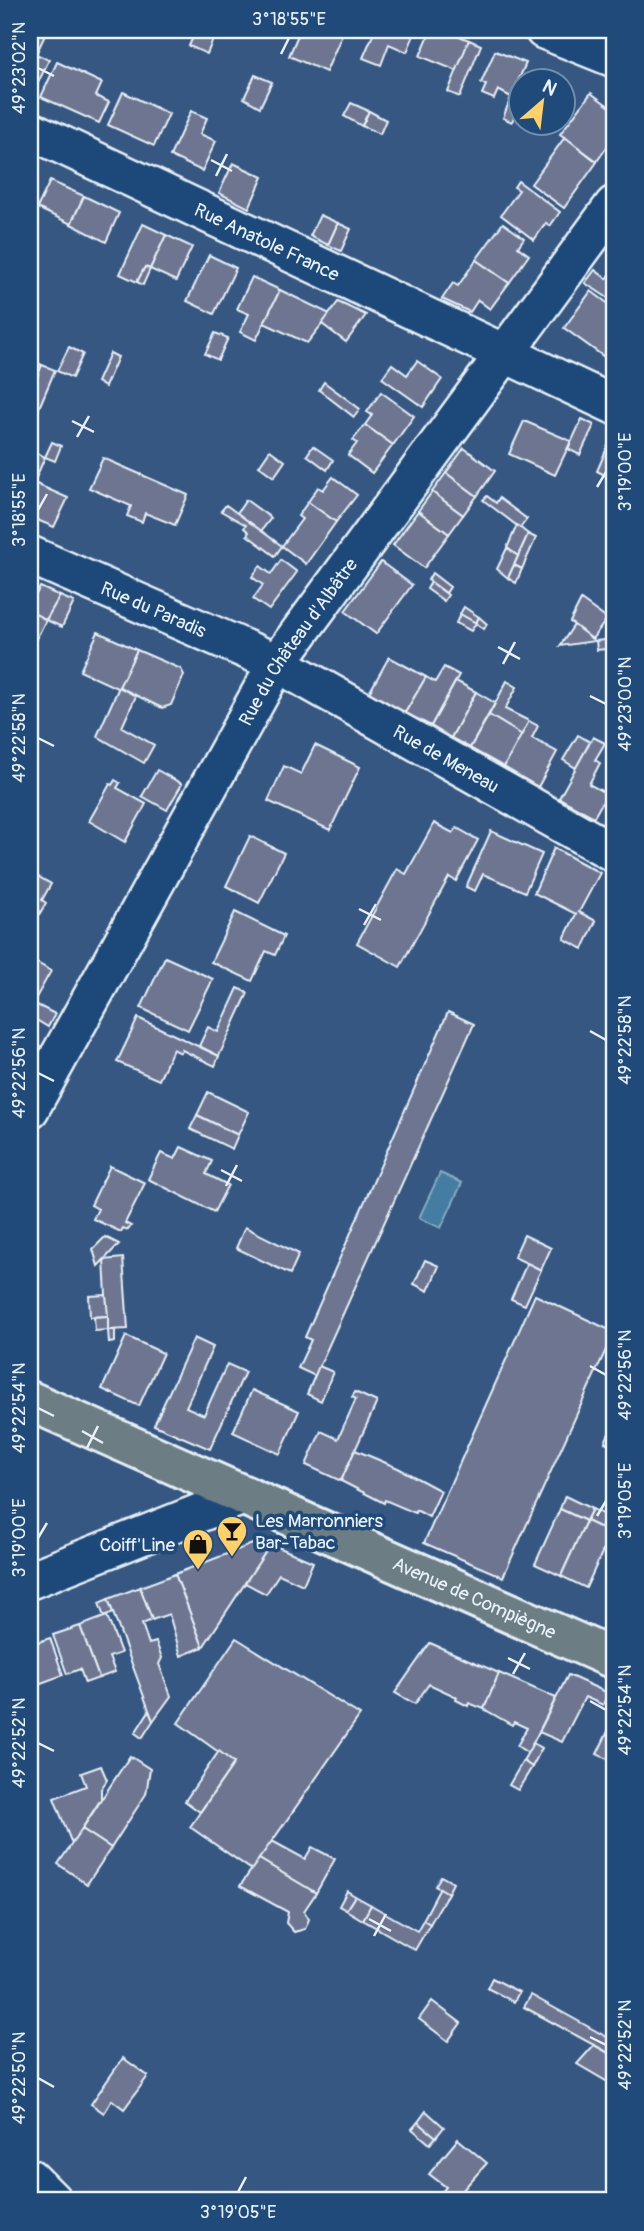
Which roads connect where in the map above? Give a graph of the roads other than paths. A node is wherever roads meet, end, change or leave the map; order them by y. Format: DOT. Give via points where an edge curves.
graph roads {
  1 [pos="544,30"];
  2 [pos="614,58"];
  3 [pos="30,130"];
  4 [pos="614,205"];
  5 [pos="506,354"];
  6 [pos="614,405"];
  7 [pos="30,555"];
  8 [pos="277,663"];
  9 [pos="614,853"];
  10 [pos="30,1110"];
  11 [pos="30,1401"];
  12 [pos="245,1495"];
  13 [pos="30,1580"];
  14 [pos="614,1659"];
  15 [pos="30,2178"];
  16 [pos="53,2201"];
  1 -- 2 [label="street"];
  3 -- 5 [label="street, Rue Anatole France"];
  4 -- 5 [label="street, Rue du Château d'Albâtre"];
  5 -- 6 [label="street, Rue Anatole France"];
  5 -- 8 [label="street, Rue du Château d'Albâtre"];
  7 -- 8 [label="street, Rue du Paradis"];
  8 -- 9 [label="street, Rue de Meneau"];
  8 -- 10 [label="street, Rue du Château d'Albâtre"];
  11 -- 12 [label="main road, Avenue de Compiègne"];
  12 -- 13 [label="street"];
  12 -- 14 [label="main road, Avenue de Compiègne"];
  15 -- 16 [label="street"];
}
